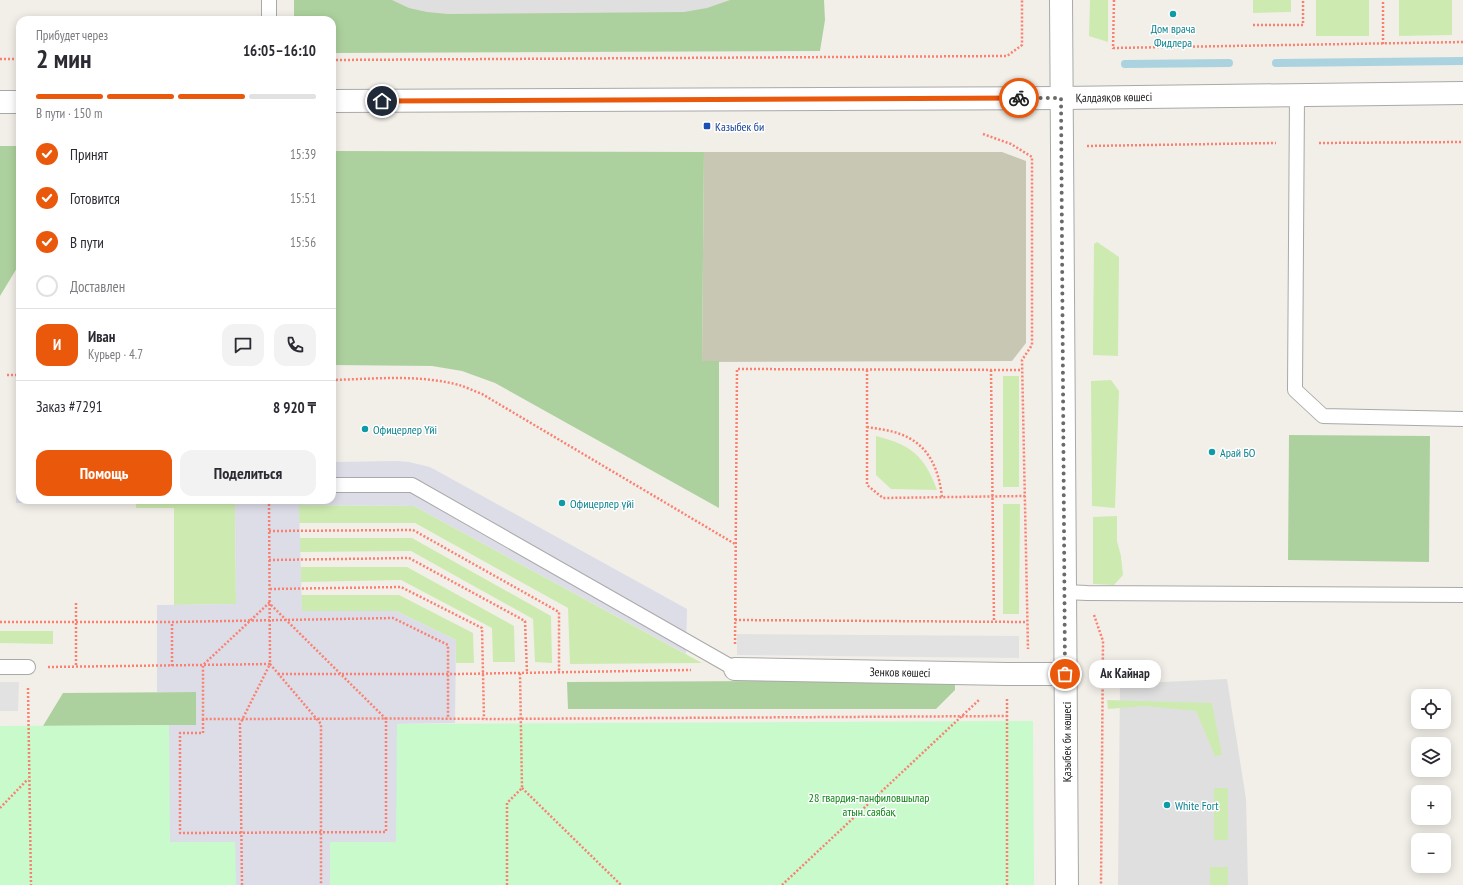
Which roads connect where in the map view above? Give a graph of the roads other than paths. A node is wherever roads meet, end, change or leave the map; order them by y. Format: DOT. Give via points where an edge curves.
graph roads {
  1 [pos="269,0"];
  2 [pos="1061,0"];
  3 [pos="269,16"];
  4 [pos="1463,93"];
  5 [pos="1298,95"];
  6 [pos="1061,98"];
  7 [pos="336,101"];
  8 [pos="0,102"];
  9 [pos="16,102"];
  10 [pos="1463,419"];
  11 [pos="336,485"];
  12 [pos="1065,592"];
  13 [pos="1463,595"];
  14 [pos="0,667"];
  15 [pos="28,667"];
  16 [pos="735,669"];
  17 [pos="1065,674"];
  18 [pos="1067,885"];
  1 -- 3 [label="lane"];
  2 -- 6 [label="street, Қазыбек би көшесі"];
  4 -- 5 [label="street, Қалдаяқов көшесі"];
  5 -- 6 [label="street, Қалдаяқов көшесі"];
  5 -- 10 [label="lane" via="1295,390 1323,416"];
  6 -- 7 [label="street, Қалдаяқов көшесі"];
  6 -- 12 [label="street, Қазыбек би көшесі"];
  8 -- 9 [label="street"];
  11 -- 16 [label="lane" via="412,485"];
  12 -- 13 [label="lane"];
  12 -- 17 [label="street, Қазыбек би көшесі"];
  14 -- 15 [label="lane"];
  16 -- 17 [label="street, Зенков көшесі"];
  17 -- 18 [label="street, Қазыбек би көшесі"];
}
